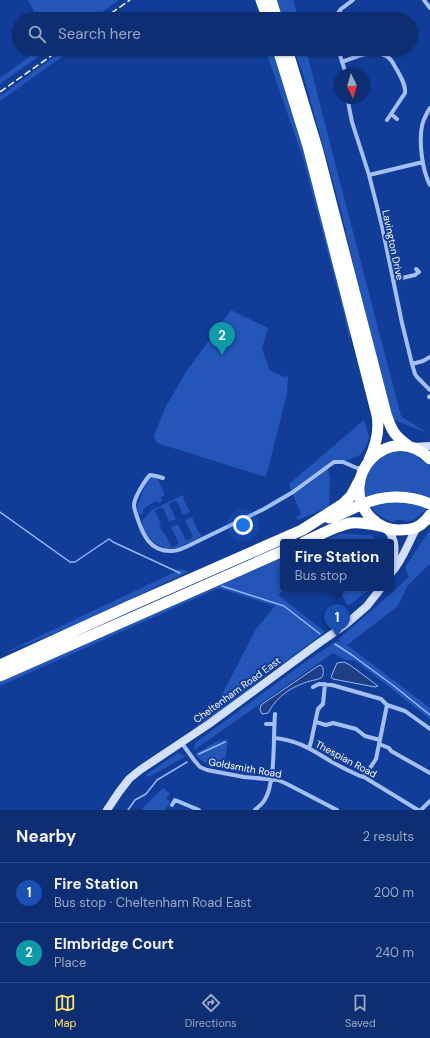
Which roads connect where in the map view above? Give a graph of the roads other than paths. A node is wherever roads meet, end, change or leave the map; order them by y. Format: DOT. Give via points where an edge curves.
graph roads {
  1 [pos="261,0"];
  2 [pos="270,0"];
  3 [pos="353,0"];
  4 [pos="424,0"];
  5 [pos="430,8"];
  6 [pos="265,12"];
  7 [pos="274,12"];
  8 [pos="339,12"];
  9 [pos="280,56"];
  10 [pos="289,56"];
  11 [pos="340,56"];
  12 [pos="360,56"];
  13 [pos="385,56"];
  14 [pos="342,62"];
  15 [pos="344,68"];
  16 [pos="402,81"];
  17 [pos="396,84"];
  18 [pos="349,104"];
  19 [pos="430,108"];
  20 [pos="391,114"];
  21 [pos="397,119"];
  22 [pos="387,120"];
  23 [pos="422,162"];
  24 [pos="369,175"];
  25 [pos="430,185"];
  26 [pos="419,272"];
  27 [pos="393,280"];
  28 [pos="430,357"];
  29 [pos="412,364"];
  30 [pos="430,390"];
  31 [pos="430,446"];
  32 [pos="412,447"];
  33 [pos="430,459"];
  34 [pos="364,469"];
  35 [pos="163,478"];
  36 [pos="362,504"];
  37 [pos="430,504"];
  38 [pos="430,515"];
  39 [pos="317,520"];
  40 [pos="423,526"];
  41 [pos="383,528"];
  42 [pos="283,539"];
  43 [pos="311,539"];
  44 [pos="392,539"];
  45 [pos="280,540"];
  46 [pos="394,543"];
  47 [pos="280,552"];
  48 [pos="394,559"];
  49 [pos="394,570"];
  50 [pos="379,591"];
  51 [pos="0,665"];
  52 [pos="0,676"];
  53 [pos="325,684"];
  54 [pos="313,687"];
  55 [pos="387,705"];
  56 [pos="275,714"];
  57 [pos="316,722"];
  58 [pos="266,724"];
  59 [pos="274,724"];
  60 [pos="430,729"];
  61 [pos="274,738"];
  62 [pos="181,742"];
  63 [pos="380,742"];
  64 [pos="309,748"];
  65 [pos="430,773"];
  66 [pos="364,777"];
  67 [pos="272,779"];
  68 [pos="430,801"];
  69 [pos="172,805"];
  70 [pos="107,810"];
  71 [pos="199,810"];
  72 [pos="255,810"];
  73 [pos="337,810"];
  74 [pos="418,810"];
  75 [pos="421,810"];
  1 -- 6 [label="highway"];
  2 -- 7 [label="highway"];
  3 -- 8 [label="street"];
  4 -- 5 [label="street"];
  9 -- 34 [label="highway" via="308,146 376,415 378,435"];
  10 -- 32 [label="highway" via="317,148 386,414 395,434"];
  11 -- 14 [label="street"];
  12 -- 14 [label="street"];
  13 -- 16 [label="street" via="390,60"];
  14 -- 15 [label="street"];
  16 -- 17 [label="street"];
  16 -- 20 [label="street" via="405,94"];
  18 -- 24 [label="street, Lavington Drive"];
  19 -- 23 [label="street" via="423,122"];
  20 -- 21 [label="street"];
  20 -- 22 [label="street"];
  23 -- 24 [label="street"];
  23 -- 25 [label="street"];
  24 -- 27 [label="street, Lavington Drive"];
  26 -- 27 [label="street"];
  27 -- 29 [label="street, Lavington Drive"];
  28 -- 29 [label="street" via="423,362"];
  29 -- 30 [label="street, Lavington Drive" via="417,378"];
  31 -- 32 [label="main road"];
  32 -- 33 [label="highway"];
  32 -- 34 [label="highway" via="388,448 378,452"];
  34 -- 35 [label="street" via="343,462 334,462 293,492 264,509 173,551 151,545 144,536 134,505 146,479 150,476"];
  34 -- 36 [label="highway" via="360,496"];
  34 -- 39 [label="highway" via="343,504"];
  36 -- 37 [label="highway" via="389,497 406,497"];
  36 -- 39 [label="highway" via="338,516"];
  36 -- 41 [label="highway" via="367,513"];
  38 -- 40 [label="highway"];
  39 -- 42 [label="highway"];
  40 -- 41 [label="highway" via="403,530"];
  40 -- 49 [label="main road" via="410,540"];
  41 -- 43 [label="highway" via="351,523"];
  41 -- 44 [label="main road" via="390,533"];
  45 -- 51 [label="highway"];
  46 -- 48 [label="main road"];
  47 -- 52 [label="highway"];
  50 -- 62 [label="main road, Cheltenham Road East" via="350,621"];
  53 -- 54 [label="street"];
  53 -- 55 [label="street" via="381,699"];
  53 -- 57 [label="street" via="323,704 318,709"];
  55 -- 60 [label="street" via="404,711"];
  55 -- 63 [label="street"];
  56 -- 59 [label="street"];
  57 -- 63 [label="street" via="356,729"];
  57 -- 64 [label="street"];
  58 -- 59 [label="street"];
  59 -- 61 [label="street"];
  61 -- 64 [label="street, Thespian Road" via="290,740"];
  61 -- 67 [label="street"];
  62 -- 67 [label="street, Goldsmith Road" via="197,764 207,770"];
  62 -- 70 [label="main road, Cheltenham Road East" via="129,779"];
  63 -- 65 [label="street"];
  63 -- 66 [label="street" via="376,759"];
  64 -- 66 [label="street, Thespian Road" via="333,763"];
  66 -- 74 [label="street, Thespian Road"];
  67 -- 72 [label="street" via="268,793"];
  67 -- 73 [label="street, Goldsmith Road"];
  68 -- 75 [label="street"];
  69 -- 71 [label="street" via="175,800"];
}
